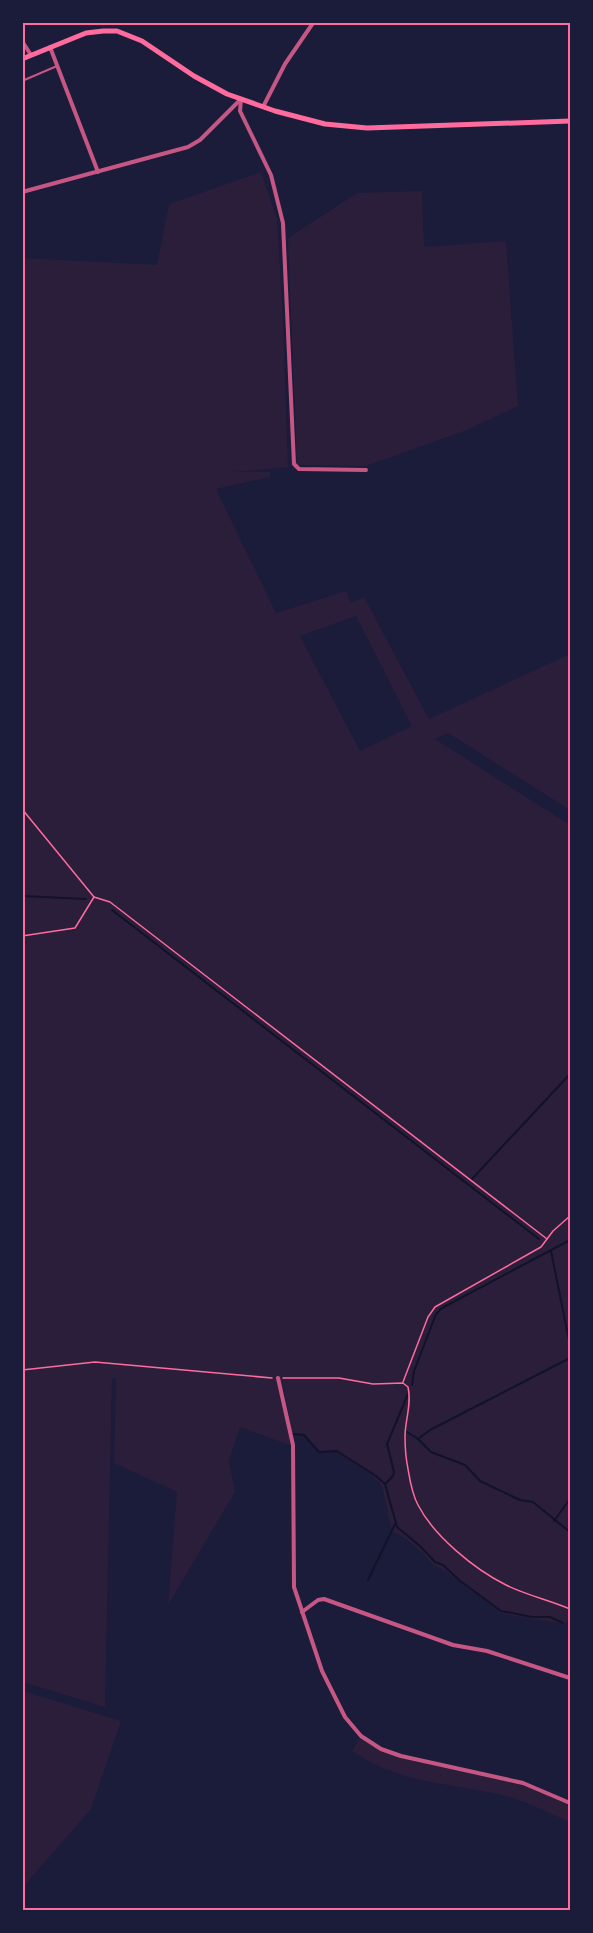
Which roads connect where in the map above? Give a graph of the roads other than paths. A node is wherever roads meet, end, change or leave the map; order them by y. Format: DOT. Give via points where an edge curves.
graph roads {
  1 [pos="313,23"];
  2 [pos="22,41"];
  3 [pos="50,47"];
  4 [pos="31,55"];
  5 [pos="22,59"];
  6 [pos="57,66"];
  7 [pos="22,81"];
  8 [pos="241,100"];
  9 [pos="262,107"];
  10 [pos="570,121"];
  11 [pos="98,172"];
  12 [pos="22,192"];
  13 [pos="366,470"];
  14 [pos="278,1378"];
  15 [pos="302,1612"];
  16 [pos="570,1678"];
  17 [pos="570,1803"];
  1 -- 9 [label="street"];
  2 -- 4 [label="street"];
  3 -- 4 [label="main road"];
  3 -- 6 [label="street"];
  3 -- 8 [label="main road" via="86,33 117,31 142,41 194,76"];
  4 -- 5 [label="main road"];
  6 -- 7 [label="lane"];
  6 -- 11 [label="street"];
  8 -- 9 [label="main road"];
  8 -- 11 [label="street" via="192,146"];
  8 -- 13 [label="street" via="240,111 270,175 283,223 294,465 299,469"];
  9 -- 10 [label="main road" via="325,124 367,128"];
  11 -- 12 [label="street"];
  14 -- 15 [label="street" via="293,1445 294,1587"];
  15 -- 16 [label="street" via="324,1599 453,1645 487,1651"];
  15 -- 17 [label="street" via="337,1705 352,1727 371,1743 401,1756 523,1783"];
}
